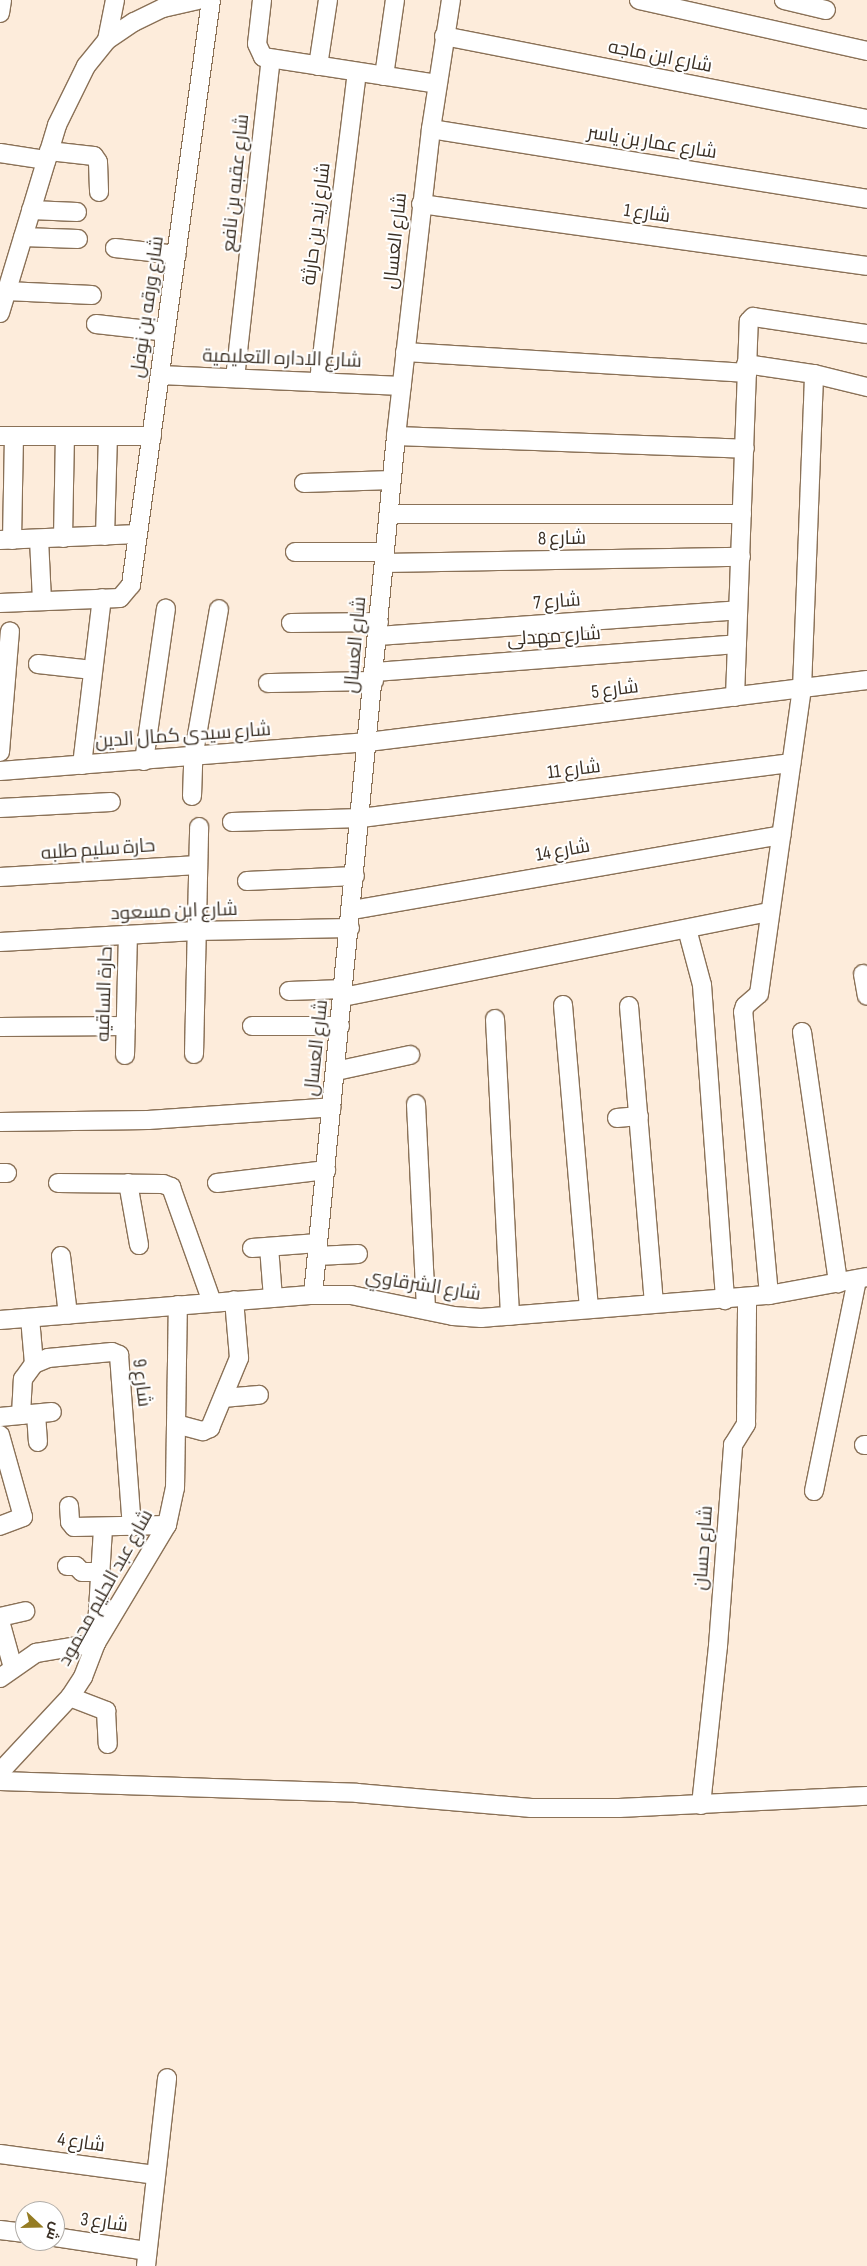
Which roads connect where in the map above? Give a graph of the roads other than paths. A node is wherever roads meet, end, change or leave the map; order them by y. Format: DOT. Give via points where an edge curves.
graph roads {
  1 [pos="2,0"];
  2 [pos="115,0"];
  3 [pos="199,0"];
  4 [pos="262,0"];
  5 [pos="328,0"];
  6 [pos="395,0"];
  7 [pos="450,0"];
  8 [pos="639,0"];
  9 [pos="784,0"];
  10 [pos="826,10"];
  11 [pos="0,12"];
  12 [pos="444,36"];
  13 [pos="107,40"];
  14 [pos="867,51"];
  15 [pos="271,59"];
  16 [pos="318,66"];
  17 [pos="357,72"];
  18 [pos="384,76"];
  19 [pos="437,84"];
  20 [pos="867,119"];
  21 [pos="431,129"];
  22 [pos="0,153"];
  23 [pos="47,155"];
  24 [pos="99,192"];
  25 [pos="867,199"];
  26 [pos="421,204"];
  27 [pos="31,210"];
  28 [pos="78,212"];
  29 [pos="22,237"];
  30 [pos="78,239"];
  31 [pos="115,248"];
  32 [pos="177,255"];
  33 [pos="867,266"];
  34 [pos="6,291"];
  35 [pos="92,295"];
  36 [pos="0,313"];
  37 [pos="96,324"];
  38 [pos="166,332"];
  39 [pos="867,334"];
  40 [pos="405,352"];
  41 [pos="746,369"];
  42 [pos="814,374"];
  43 [pos="160,375"];
  44 [pos="235,378"];
  45 [pos="319,382"];
  46 [pos="402,386"];
  47 [pos="867,387"];
  48 [pos="7,436"];
  49 [pos="65,436"];
  50 [pos="108,436"];
  51 [pos="152,436"];
  52 [pos="396,436"];
  53 [pos="745,449"];
  54 [pos="392,480"];
  55 [pos="304,483"];
  56 [pos="389,514"];
  57 [pos="742,514"];
  58 [pos="138,534"];
  59 [pos="105,536"];
  60 [pos="63,538"];
  61 [pos="39,539"];
  62 [pos="6,540"];
  63 [pos="295,552"];
  64 [pos="385,557"];
  65 [pos="741,557"];
  66 [pos="102,598"];
  67 [pos="42,600"];
  68 [pos="0,603"];
  69 [pos="166,609"];
  70 [pos="220,609"];
  71 [pos="738,610"];
  72 [pos="291,623"];
  73 [pos="379,629"];
  74 [pos="10,631"];
  75 [pos="737,644"];
  76 [pos="38,664"];
  77 [pos="93,670"];
  78 [pos="374,677"];
  79 [pos="867,680"];
  80 [pos="268,683"];
  81 [pos="802,689"];
  82 [pos="3,694"];
  83 [pos="735,697"];
  84 [pos="368,742"];
  85 [pos="0,752"];
  86 [pos="193,758"];
  87 [pos="144,761"];
  88 [pos="791,764"];
  89 [pos="82,765"];
  90 [pos="0,771"];
  91 [pos="192,796"];
  92 [pos="111,802"];
  93 [pos="0,808"];
  94 [pos="361,818"];
  95 [pos="232,822"];
  96 [pos="199,827"];
  97 [pos="781,835"];
  98 [pos="198,865"];
  99 [pos="355,876"];
  100 [pos="0,878"];
  101 [pos="247,881"];
  102 [pos="352,910"];
  103 [pos="770,912"];
  104 [pos="350,928"];
  105 [pos="687,929"];
  106 [pos="196,931"];
  107 [pos="128,934"];
  108 [pos="0,942"];
  109 [pos="863,974"];
  110 [pos="289,991"];
  111 [pos="344,993"];
  112 [pos="867,996"];
  113 [pos="563,1005"];
  114 [pos="629,1006"];
  115 [pos="495,1020"];
  116 [pos="126,1026"];
  117 [pos="252,1026"];
  118 [pos="340,1026"];
  119 [pos="0,1027"];
  120 [pos="802,1032"];
  121 [pos="194,1054"];
  122 [pos="125,1055"];
  123 [pos="410,1055"];
  124 [pos="336,1071"];
  125 [pos="416,1104"];
  126 [pos="332,1106"];
  127 [pos="639,1116"];
  128 [pos="617,1118"];
  129 [pos="0,1122"];
  130 [pos="326,1170"];
  131 [pos="58,1183"];
  132 [pos="128,1183"];
  133 [pos="217,1184"];
  134 [pos="139,1244"];
  135 [pos="318,1249"];
  136 [pos="358,1254"];
  137 [pos="61,1256"];
  138 [pos="862,1278"];
  139 [pos="838,1283"];
  140 [pos="313,1294"];
  141 [pos="769,1295"];
  142 [pos="273,1298"];
  143 [pos="747,1298"];
  144 [pos="234,1300"];
  145 [pos="725,1300"];
  146 [pos="212,1302"];
  147 [pos="654,1303"];
  148 [pos="178,1304"];
  149 [pos="589,1309"];
  150 [pos="426,1310"];
  151 [pos="68,1315"];
  152 [pos="510,1316"];
  153 [pos="30,1318"];
  154 [pos="0,1320"];
  155 [pos="34,1364"];
  156 [pos="259,1395"];
  157 [pos="223,1398"];
  158 [pos="37,1414"];
  159 [pos="0,1417"];
  160 [pos="176,1424"];
  161 [pos="0,1434"];
  162 [pos="38,1442"];
  163 [pos="814,1491"];
  164 [pos="69,1506"];
  165 [pos="168,1525"];
  166 [pos="0,1526"];
  167 [pos="132,1527"];
  168 [pos="102,1528"];
  169 [pos="67,1566"];
  170 [pos="100,1572"];
  171 [pos="25,1611"];
  172 [pos="0,1617"];
  173 [pos="0,1621"];
  174 [pos="96,1643"];
  175 [pos="6,1673"];
  176 [pos="70,1697"];
  177 [pos="108,1744"];
  178 [pos="0,1772"];
  179 [pos="0,1781"];
  180 [pos="867,1796"];
  181 [pos="701,1805"];
  182 [pos="167,2078"];
  183 [pos="0,2154"];
  184 [pos="156,2175"];
  185 [pos="0,2230"];
  186 [pos="15,2232"];
  187 [pos="65,2240"];
  188 [pos="146,2258"];
  1 -- 11 [label="street"];
  2 -- 13 [label="street"];
  3 -- 13 [label="street" via="156,12"];
  3 -- 32 [label="street, شارع ورقه بن نوفل"];
  4 -- 15 [label="street" via="258,51"];
  5 -- 16 [label="street"];
  6 -- 18 [label="street"];
  7 -- 12 [label="street, شارع العسال"];
  8 -- 14 [label="street"];
  9 -- 10 [label="street"];
  12 -- 19 [label="street, شارع العسال"];
  12 -- 20 [label="street, شارع ابن ماجه"];
  13 -- 23 [label="street" via="86,66 70,94"];
  15 -- 16 [label="street"];
  15 -- 44 [label="street, شارع عقبه بن نافع"];
  16 -- 17 [label="street"];
  17 -- 18 [label="street"];
  17 -- 45 [label="street, شارع زيد بن حارثة"];
  18 -- 19 [label="street"];
  19 -- 21 [label="street, شارع العسال"];
  21 -- 25 [label="street, شارع عمار بن ياسر"];
  21 -- 26 [label="street, شارع العسال"];
  22 -- 23 [label="street"];
  23 -- 24 [label="street" via="94,156 98,162"];
  23 -- 27 [label="street"];
  26 -- 33 [label="street, شارع 1"];
  26 -- 40 [label="street, شارع العسال"];
  27 -- 28 [label="street"];
  27 -- 29 [label="street"];
  29 -- 30 [label="street"];
  29 -- 34 [label="street"];
  31 -- 32 [label="street"];
  32 -- 38 [label="street, شارع ورقه بن نوفل"];
  34 -- 35 [label="street"];
  34 -- 36 [label="street"];
  37 -- 38 [label="street"];
  38 -- 43 [label="street, شارع ورقه بن نوفل"];
  39 -- 41 [label="street" via="753,317 749,321"];
  40 -- 41 [label="street"];
  40 -- 46 [label="street, شارع العسال"];
  41 -- 42 [label="street"];
  41 -- 53 [label="street"];
  42 -- 47 [label="street"];
  42 -- 81 [label="street"];
  43 -- 44 [label="street, شارع الاداره التعليمية"];
  43 -- 51 [label="street, شارع ورقه بن نوفل"];
  44 -- 45 [label="street, شارع الاداره التعليمية"];
  45 -- 46 [label="street, شارع الاداره التعليمية"];
  46 -- 52 [label="street, شارع العسال"];
  48 -- 49 [label="street"];
  48 -- 62 [label="street"];
  49 -- 50 [label="street"];
  49 -- 60 [label="street"];
  50 -- 51 [label="street"];
  50 -- 59 [label="street"];
  51 -- 58 [label="street, شارع ورقه بن نوفل"];
  52 -- 53 [label="street"];
  52 -- 54 [label="street, شارع العسال"];
  53 -- 57 [label="street"];
  54 -- 55 [label="street"];
  54 -- 56 [label="street, شارع العسال"];
  56 -- 57 [label="street"];
  56 -- 64 [label="street, شارع العسال"];
  57 -- 65 [label="street"];
  58 -- 59 [label="street"];
  58 -- 66 [label="street, شارع ورقه بن نوفل" via="129,590 120,598"];
  59 -- 60 [label="street"];
  60 -- 61 [label="street"];
  61 -- 62 [label="street"];
  61 -- 67 [label="street"];
  63 -- 64 [label="street, شارع 8"];
  64 -- 65 [label="street, شارع 8"];
  64 -- 73 [label="street, شارع العسال"];
  65 -- 71 [label="street"];
  66 -- 67 [label="street, شارع ورقه بن نوفل"];
  66 -- 77 [label="street"];
  67 -- 68 [label="street, شارع ورقه بن نوفل"];
  69 -- 87 [label="street"];
  70 -- 86 [label="street"];
  71 -- 73 [label="street, شارع 7"];
  71 -- 75 [label="street"];
  72 -- 73 [label="street, شارع 7"];
  73 -- 78 [label="street, شارع العسال"];
  74 -- 82 [label="street"];
  75 -- 78 [label="street, شارع مهدلى"];
  75 -- 83 [label="street"];
  76 -- 77 [label="street"];
  77 -- 89 [label="street"];
  78 -- 80 [label="street, شارع مهدلى"];
  78 -- 84 [label="street, شارع العسال"];
  79 -- 81 [label="street, شارع 5"];
  81 -- 83 [label="street, شارع 5"];
  81 -- 88 [label="street"];
  82 -- 85 [label="street"];
  83 -- 84 [label="street, شارع 5"];
  84 -- 86 [label="street, شارع سيدى كمال الدين"];
  84 -- 94 [label="street, شارع العسال"];
  86 -- 87 [label="street, شارع سيدى كمال الدين"];
  86 -- 91 [label="street"];
  87 -- 89 [label="street, شارع سيدى كمال الدين"];
  88 -- 94 [label="street, شارع 11"];
  88 -- 97 [label="street"];
  89 -- 90 [label="street, شارع سيدى كمال الدين"];
  92 -- 93 [label="street"];
  94 -- 95 [label="street, شارع 11"];
  94 -- 99 [label="street, شارع العسال"];
  96 -- 98 [label="street"];
  97 -- 102 [label="street, شارع 14"];
  97 -- 103 [label="street"];
  98 -- 100 [label="street, حارة سليم طلبه"];
  98 -- 106 [label="street"];
  99 -- 101 [label="street"];
  99 -- 102 [label="street, شارع العسال"];
  102 -- 104 [label="street, شارع العسال"];
  103 -- 105 [label="street"];
  103 -- 141 [label="street" via="759,994 743,1012"];
  104 -- 106 [label="street, شارع ابن مسعود"];
  104 -- 111 [label="street, شارع العسال"];
  105 -- 111 [label="street"];
  105 -- 145 [label="street" via="702,985"];
  106 -- 107 [label="street, شارع ابن مسعود"];
  106 -- 121 [label="street"];
  107 -- 108 [label="street, شارع ابن مسعود"];
  107 -- 116 [label="street, حارة الساقيه"];
  109 -- 112 [label="street"];
  110 -- 111 [label="street"];
  111 -- 118 [label="street, شارع العسال"];
  113 -- 149 [label="street"];
  114 -- 127 [label="street"];
  115 -- 152 [label="street"];
  116 -- 119 [label="street"];
  116 -- 122 [label="street, حارة الساقيه"];
  117 -- 118 [label="street"];
  118 -- 124 [label="street, شارع العسال"];
  120 -- 139 [label="street"];
  123 -- 124 [label="street"];
  124 -- 126 [label="street, شارع العسال"];
  125 -- 150 [label="street"];
  126 -- 129 [label="street" via="148,1120"];
  126 -- 130 [label="street, شارع العسال"];
  127 -- 128 [label="street"];
  127 -- 147 [label="street"];
  130 -- 133 [label="street"];
  130 -- 135 [label="street, شارع العسال"];
  131 -- 132 [label="street"];
  132 -- 134 [label="street"];
  132 -- 146 [label="street" via="171,1187"];
  135 -- 136 [label="street"];
  135 -- 140 [label="street, شارع العسال"];
  135 -- 142 [label="street" via="261,1247"];
  137 -- 151 [label="street"];
  138 -- 139 [label="street, شارع الشرقاوي"];
  138 -- 163 [label="street"];
  139 -- 141 [label="street, شارع الشرقاوي"];
  140 -- 142 [label="street, شارع الشرقاوي"];
  140 -- 150 [label="street, شارع الشرقاوي" via="351,1296"];
  141 -- 143 [label="street, شارع الشرقاوي"];
  142 -- 144 [label="street, شارع الشرقاوي"];
  143 -- 145 [label="street, شارع الشرقاوي"];
  143 -- 181 [label="street, شارع حسان" via="746,1424 733,1445 718,1646"];
  144 -- 146 [label="street, شارع الشرقاوي"];
  144 -- 157 [label="street" via="239,1358"];
  145 -- 147 [label="street, شارع الشرقاوي"];
  146 -- 148 [label="street, شارع الشرقاوي"];
  147 -- 149 [label="street, شارع الشرقاوي"];
  148 -- 151 [label="street, شارع الشرقاوي"];
  148 -- 160 [label="street, شارع عبد الحليم محمود"];
  149 -- 152 [label="street, شارع الشرقاوي"];
  150 -- 152 [label="street, شارع الشرقاوي" via="481,1318"];
  151 -- 153 [label="street, شارع الشرقاوي"];
  153 -- 154 [label="street, شارع الشرقاوي"];
  153 -- 155 [label="street"];
  155 -- 158 [label="street" via="23,1379"];
  155 -- 167 [label="street, شارع 9" via="48,1358 112,1352 118,1355"];
  156 -- 157 [label="street"];
  157 -- 160 [label="street" via="208,1430"];
  158 -- 159 [label="street"];
  158 -- 162 [label="street"];
  160 -- 165 [label="street, شارع عبد الحليم محمود" via="175,1488"];
  161 -- 166 [label="street" via="23,1517"];
  164 -- 168 [label="street" via="70,1522 74,1527"];
  165 -- 167 [label="street"];
  165 -- 174 [label="street, شارع عبد الحليم محمود"];
  167 -- 168 [label="street"];
  168 -- 170 [label="street"];
  169 -- 170 [label="street" via="76,1566 82,1572"];
  170 -- 174 [label="street"];
  171 -- 172 [label="street"];
  173 -- 175 [label="street"];
  174 -- 175 [label="street" via="36,1653"];
  174 -- 176 [label="street, شارع عبد الحليم محمود" via="83,1677"];
  176 -- 177 [label="street" via="106,1711"];
  176 -- 178 [label="street, شارع عبد الحليم محمود"];
  179 -- 181 [label="street" via="357,1793 531,1808"];
  180 -- 181 [label="street"];
  182 -- 184 [label="street"];
  183 -- 184 [label="street, شارع 4"];
  184 -- 188 [label="street"];
  185 -- 186 [label="street"];
  187 -- 188 [label="street, شارع 3"];
}
